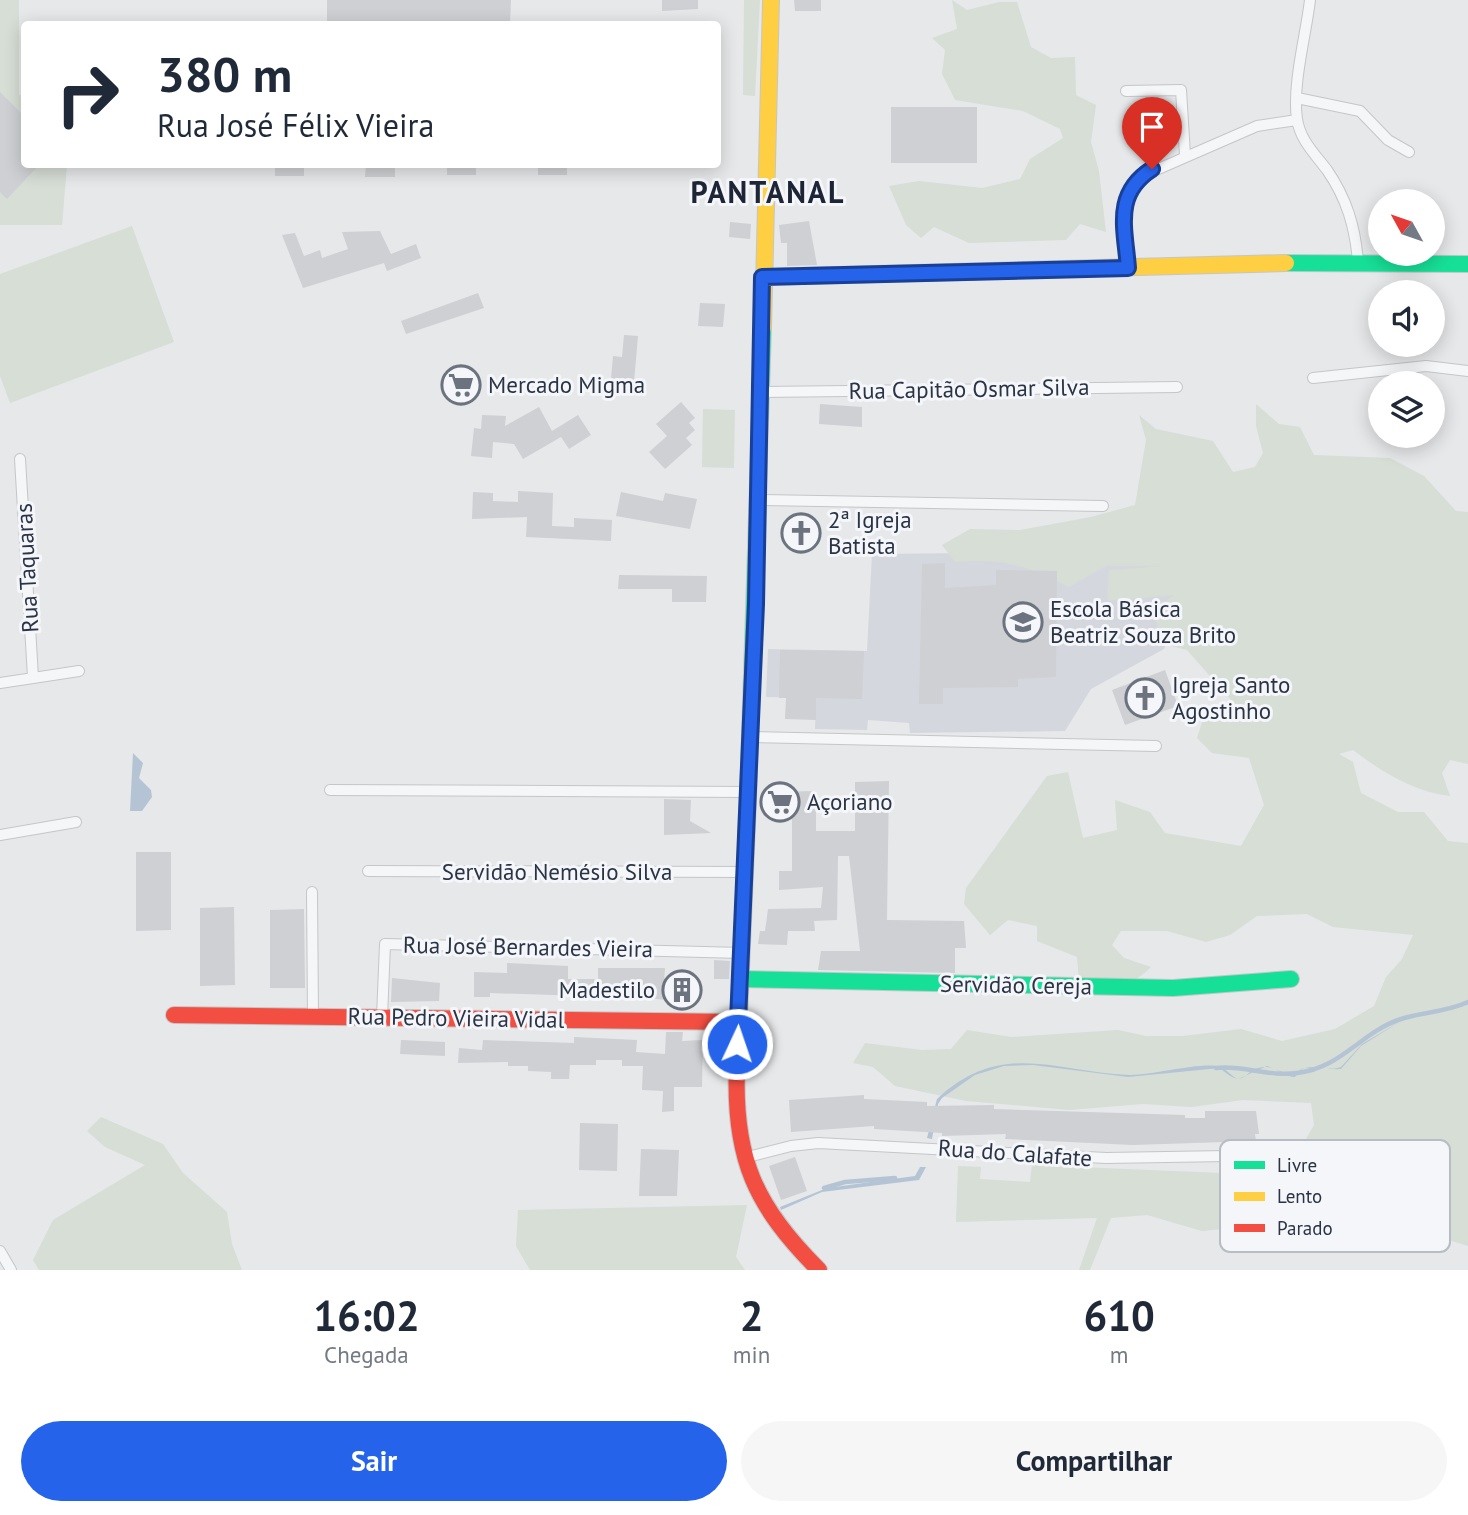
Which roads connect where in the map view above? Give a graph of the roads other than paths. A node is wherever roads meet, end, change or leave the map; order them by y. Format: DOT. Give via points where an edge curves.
graph roads {
  1 [pos="771,0"];
  2 [pos="1310,0"];
  3 [pos="1126,91"];
  4 [pos="1297,98"];
  5 [pos="1297,120"];
  6 [pos="1409,152"];
  7 [pos="1185,155"];
  8 [pos="1358,261"];
  9 [pos="1468,264"];
  10 [pos="1128,268"];
  11 [pos="762,277"];
  12 [pos="1468,371"];
  13 [pos="1313,379"];
  14 [pos="1177,387"];
  15 [pos="760,391"];
  16 [pos="20,459"];
  17 [pos="758,500"];
  18 [pos="1102,506"];
  19 [pos="79,671"];
  20 [pos="33,677"];
  21 [pos="0,683"];
  22 [pos="750,737"];
  23 [pos="1156,746"];
  24 [pos="330,790"];
  25 [pos="748,792"];
  26 [pos="76,822"];
  27 [pos="0,835"];
  28 [pos="368,871"];
  29 [pos="746,873"];
  30 [pos="312,892"];
  31 [pos="743,953"];
  32 [pos="741,979"];
  33 [pos="1291,979"];
  34 [pos="174,1015"];
  35 [pos="313,1016"];
  36 [pos="382,1017"];
  37 [pos="738,1022"];
  38 [pos="1220,1156"];
  39 [pos="744,1158"];
  40 [pos="0,1251"];
  41 [pos="11,1270"];
  42 [pos="819,1270"];
  1 -- 11 [label="street"];
  2 -- 4 [label="street"];
  3 -- 7 [label="street" via="1181,90"];
  4 -- 5 [label="street"];
  4 -- 6 [label="street" via="1360,111 1388,141"];
  5 -- 7 [label="street" via="1257,126"];
  5 -- 8 [label="street" via="1306,144 1352,217"];
  7 -- 10 [label="street" via="1152,169 1131,186 1124,208"];
  8 -- 9 [label="street"];
  8 -- 10 [label="street"];
  10 -- 11 [label="street"];
  11 -- 15 [label="street"];
  12 -- 13 [label="street" via="1426,366"];
  14 -- 15 [label="street, Rua Capitão Osmar Silva"];
  15 -- 17 [label="street"];
  16 -- 20 [label="street, Rua Taquaras"];
  17 -- 18 [label="street"];
  17 -- 22 [label="street"];
  19 -- 20 [label="street"];
  20 -- 21 [label="street"];
  22 -- 23 [label="street"];
  22 -- 25 [label="street"];
  24 -- 25 [label="street"];
  25 -- 29 [label="street"];
  26 -- 27 [label="street"];
  28 -- 29 [label="street, Servidão Nemésio Silva"];
  29 -- 31 [label="street"];
  30 -- 35 [label="street"];
  31 -- 32 [label="street"];
  31 -- 36 [label="street, Rua José Bernardes Vieira" via="385,944"];
  32 -- 33 [label="street, Servidão Cereja" via="1173,988"];
  32 -- 37 [label="street"];
  34 -- 35 [label="street, Rua Pedro Vieira Vidal"];
  35 -- 36 [label="street, Rua Pedro Vieira Vidal"];
  36 -- 37 [label="street, Rua Pedro Vieira Vidal"];
  37 -- 39 [label="street" via="736,1084"];
  38 -- 39 [label="street, Rua do Calafate" via="1106,1158 818,1143"];
  39 -- 42 [label="street" via="759,1201 774,1224"];
  40 -- 41 [label="street"];
}
